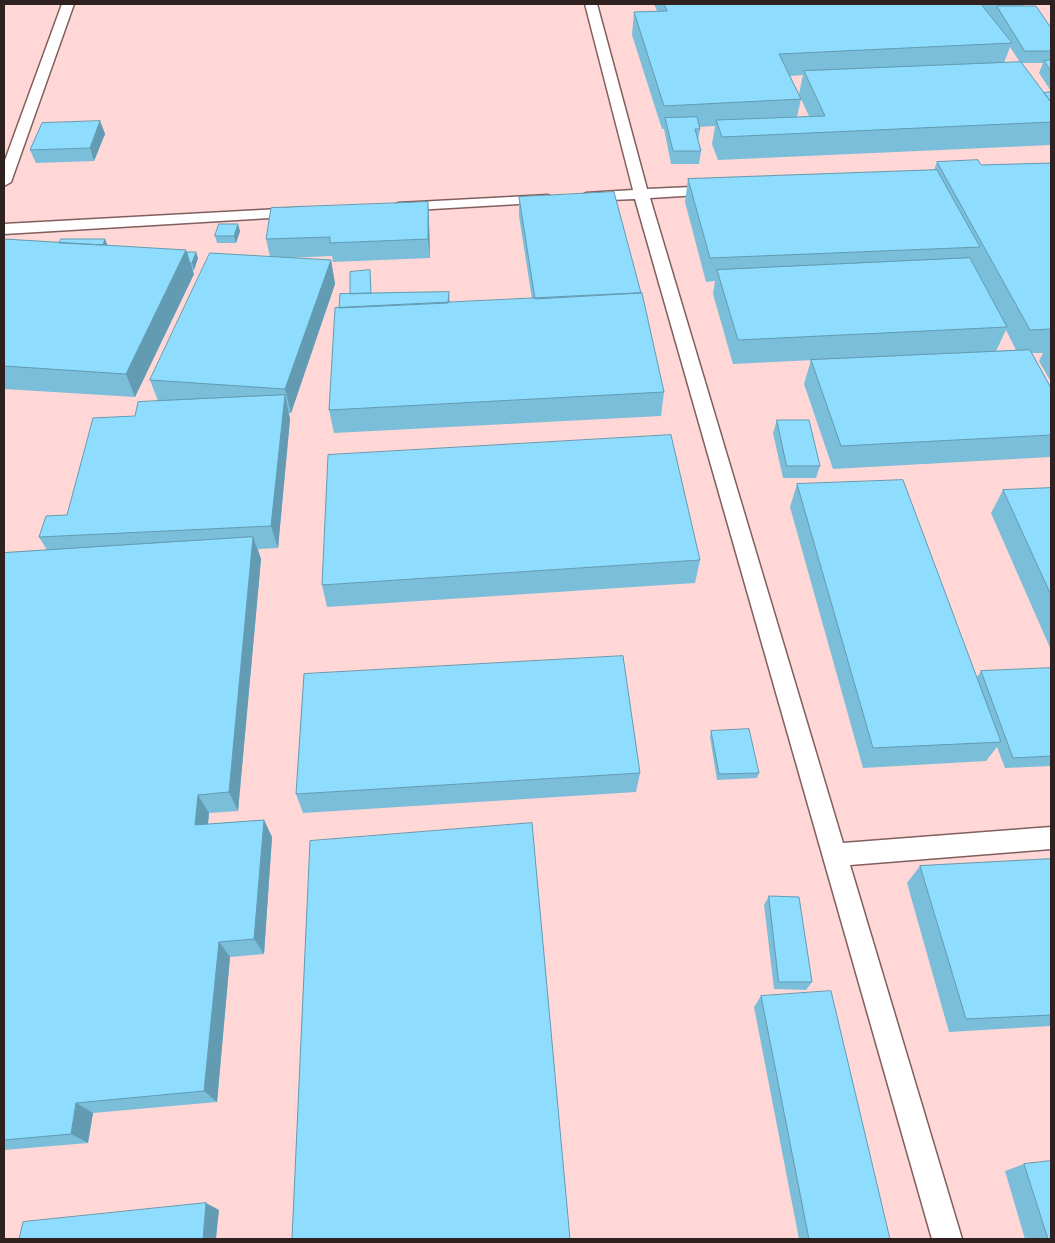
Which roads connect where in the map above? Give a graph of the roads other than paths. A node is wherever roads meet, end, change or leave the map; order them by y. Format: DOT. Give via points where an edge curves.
graph roads {
  1 [pos="68,4"];
  2 [pos="591,4"];
  3 [pos="4,182"];
  4 [pos="729,189"];
  5 [pos="641,194"];
  6 [pos="382,208"];
  7 [pos="312,212"];
  8 [pos="4,229"];
  9 [pos="1051,838"];
  10 [pos="835,855"];
  11 [pos="948,1239"];
  1 -- 3 [label="lane"];
  2 -- 5 [label="lane"];
  4 -- 5 [label="lane"];
  5 -- 6 [label="lane"];
  5 -- 10 [label="lane"];
  7 -- 8 [label="lane"];
  9 -- 10 [label="lane"];
  10 -- 11 [label="lane"];
}
